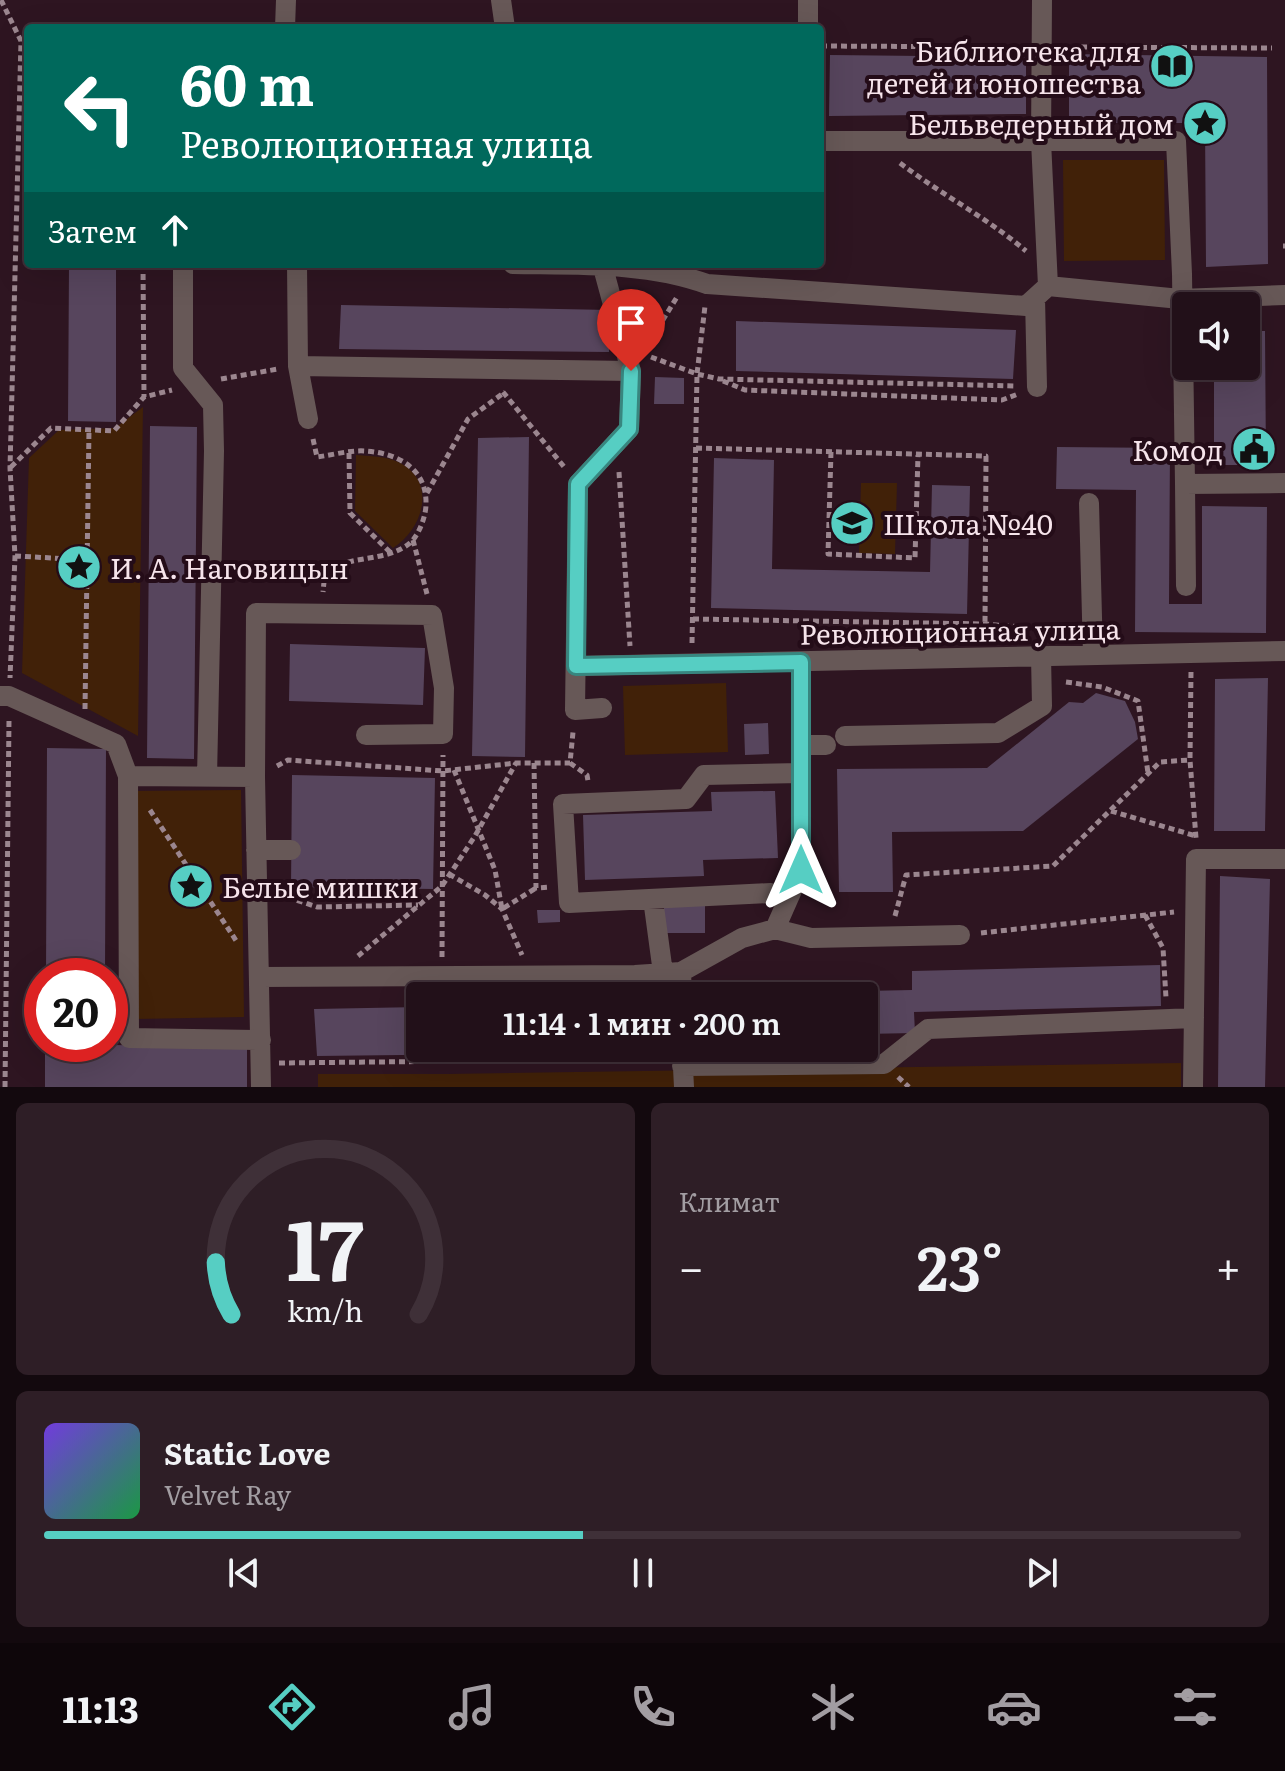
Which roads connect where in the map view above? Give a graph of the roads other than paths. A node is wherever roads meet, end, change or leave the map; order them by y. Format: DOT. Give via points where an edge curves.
graph roads {
  1 [pos="286,0"];
  2 [pos="501,0"];
  3 [pos="808,0"];
  4 [pos="1042,0"];
  5 [pos="285,24"];
  6 [pos="504,24"];
  7 [pos="808,24"];
  8 [pos="824,141"];
  9 [pos="1041,141"];
  10 [pos="183,268"];
  11 [pos="297,268"];
  12 [pos="603,268"];
  13 [pos="626,268"];
  14 [pos="1044,285"];
  15 [pos="1181,292"];
  16 [pos="1285,295"];
  17 [pos="1260,296"];
  18 [pos="1172,298"];
  19 [pos="298,366"];
  20 [pos="631,371"];
  21 [pos="1182,380"];
  22 [pos="1037,387"];
  23 [pos="308,419"];
  24 [pos="1285,483"];
  25 [pos="1185,484"];
  26 [pos="1089,503"];
  27 [pos="1186,586"];
  28 [pos="1285,651"];
  29 [pos="1087,655"];
  30 [pos="1041,656"];
  31 [pos="801,662"];
  32 [pos="576,666"];
  33 [pos="5,696"];
  34 [pos="602,708"];
  35 [pos="366,735"];
  36 [pos="845,736"];
  37 [pos="801,745"];
  38 [pos="826,745"];
  39 [pos="801,773"];
  40 [pos="128,776"];
  41 [pos="207,777"];
  42 [pos="255,777"];
  43 [pos="256,850"];
  44 [pos="291,850"];
  45 [pos="1285,859"];
  46 [pos="771,893"];
  47 [pos="653,899"];
  48 [pos="775,929"];
  49 [pos="960,935"];
  50 [pos="672,973"];
  51 [pos="259,977"];
  52 [pos="676,982"];
  53 [pos="1194,1018"];
  54 [pos="261,1040"];
  55 [pos="683,1065"];
  56 [pos="261,1087"];
  57 [pos="1193,1087"];
  1 -- 5 [label="lane"];
  2 -- 6 [label="lane"];
  3 -- 7 [label="lane"];
  4 -- 9 [label="lane"];
  8 -- 9 [label="lane"];
  9 -- 14 [label="lane"];
  9 -- 15 [label="lane" via="1176,141"];
  10 -- 41 [label="lane" via="183,368 213,405"];
  11 -- 19 [label="lane"];
  12 -- 20 [label="lane"];
  13 -- 14 [label="lane" via="698,280 1026,306"];
  14 -- 18 [label="lane"];
  14 -- 22 [label="lane"];
  16 -- 17 [label="lane"];
  19 -- 20 [label="lane"];
  19 -- 23 [label="lane"];
  20 -- 32 [label="lane" via="629,429 578,484"];
  21 -- 25 [label="lane"];
  24 -- 25 [label="lane"];
  25 -- 27 [label="lane"];
  26 -- 29 [label="lane"];
  28 -- 29 [label="lane, Революционная улица"];
  29 -- 30 [label="lane, Революционная улица"];
  30 -- 31 [label="lane, Революционная улица"];
  30 -- 36 [label="lane" via="1042,706 998,733"];
  31 -- 32 [label="lane, Революционная улица"];
  31 -- 37 [label="lane"];
  32 -- 34 [label="lane" via="575,710"];
  33 -- 40 [label="lane" via="116,744"];
  35 -- 42 [label="lane" via="443,734 444,688 432,615 256,613"];
  37 -- 38 [label="lane"];
  37 -- 39 [label="lane"];
  39 -- 47 [label="lane" via="704,775 686,799 563,804 569,903"];
  39 -- 48 [label="lane" via="801,870"];
  40 -- 41 [label="lane"];
  40 -- 54 [label="lane" via="129,1038"];
  41 -- 42 [label="lane"];
  42 -- 43 [label="lane"];
  43 -- 44 [label="lane"];
  43 -- 51 [label="lane"];
  45 -- 53 [label="lane" via="1196,859"];
  46 -- 47 [label="lane"];
  47 -- 50 [label="lane"];
  48 -- 49 [label="lane" via="811,938"];
  48 -- 50 [label="lane" via="742,938"];
  50 -- 51 [label="lane"];
  50 -- 52 [label="lane"];
  51 -- 54 [label="lane"];
  53 -- 55 [label="lane" via="928,1029 884,1064"];
  53 -- 57 [label="lane"];
  54 -- 56 [label="lane"];
}
